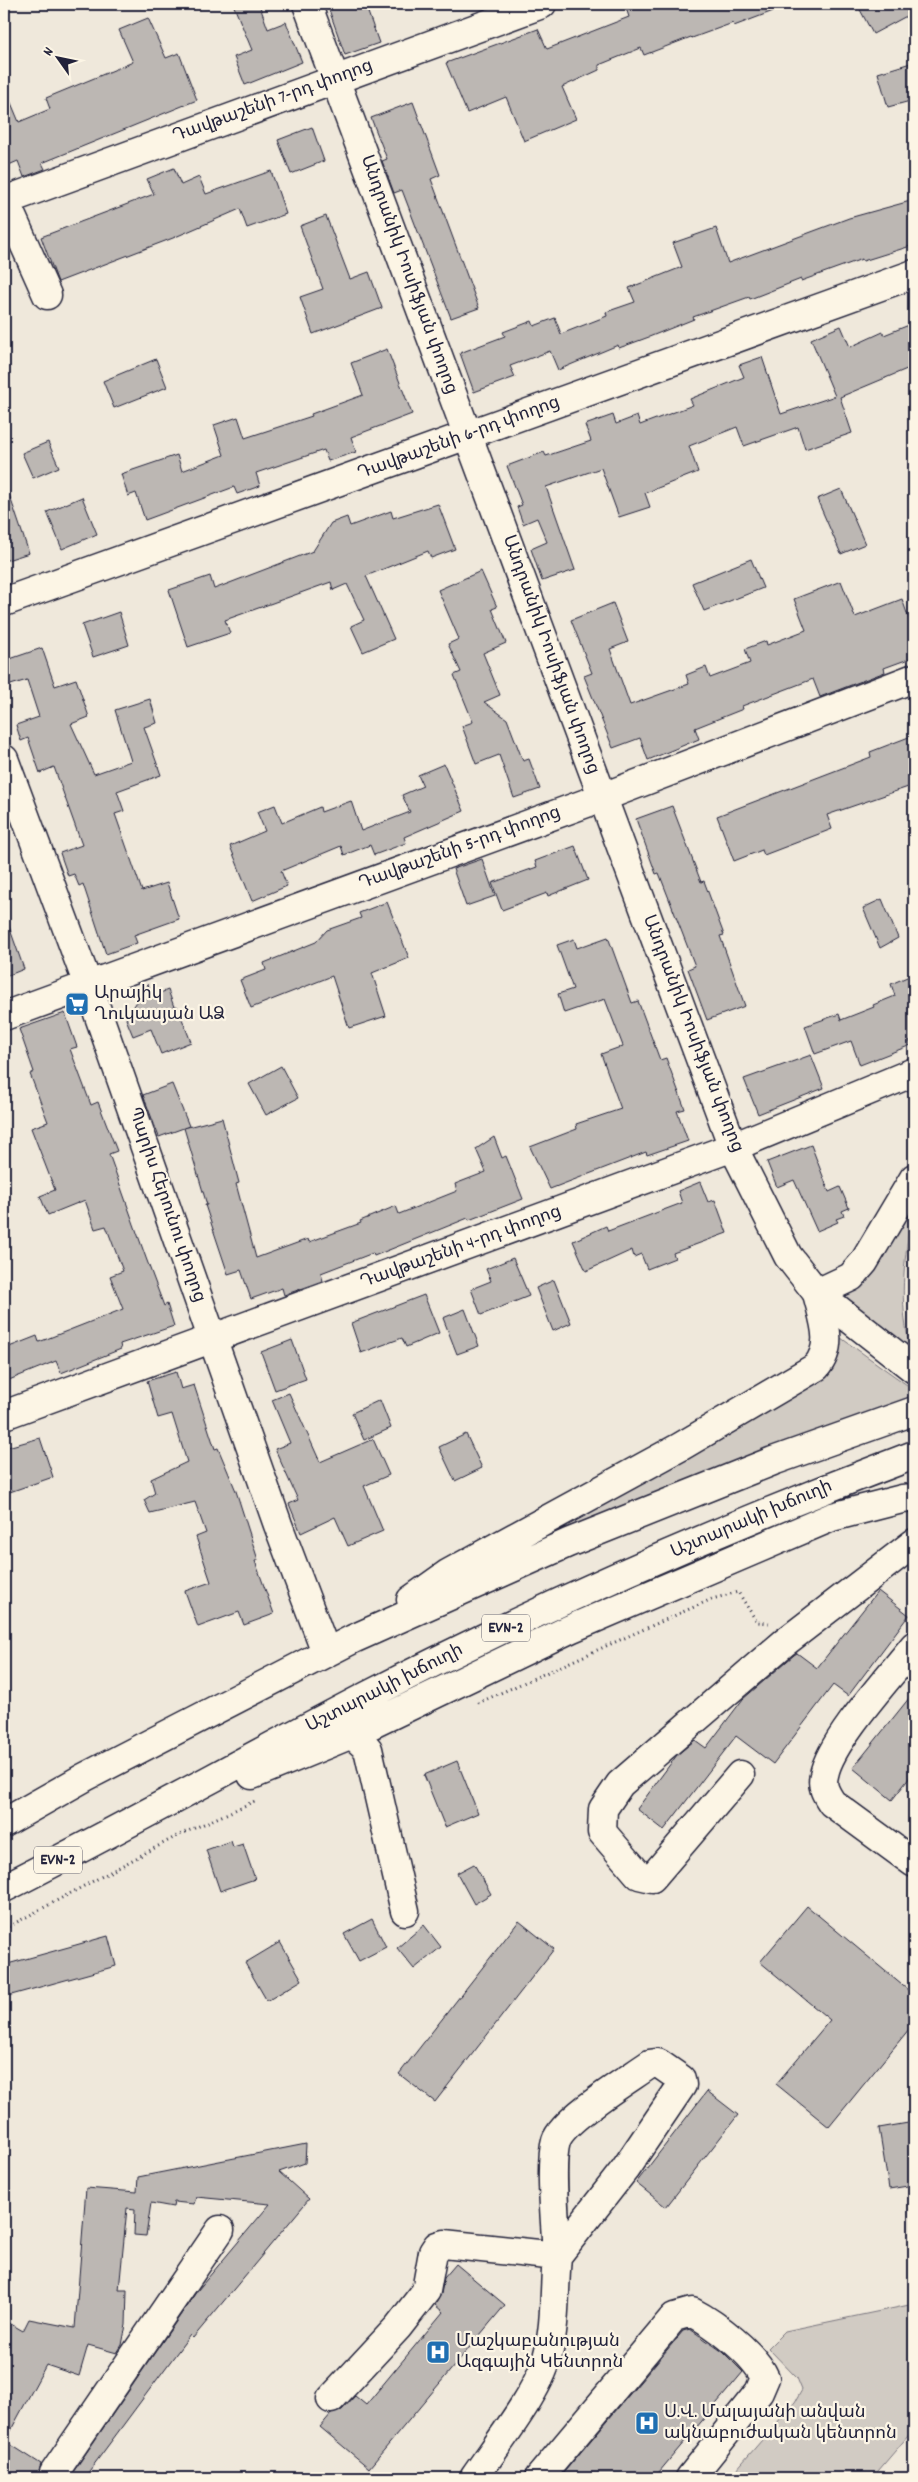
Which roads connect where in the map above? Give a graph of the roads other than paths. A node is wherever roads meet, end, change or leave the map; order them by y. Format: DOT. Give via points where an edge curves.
graph roads {
  1 [pos="307,4"];
  2 [pos="542,4"];
  3 [pos="335,79"];
  4 [pos="4,201"];
  5 [pos="914,274"];
  6 [pos="47,296"];
  7 [pos="468,436"];
  8 [pos="4,602"];
  9 [pos="914,678"];
  10 [pos="4,760"];
  11 [pos="603,797"];
  12 [pos="88,984"];
  13 [pos="4,1016"];
  14 [pos="914,1072"];
  15 [pos="733,1147"];
  16 [pos="914,1178"];
  17 [pos="817,1293"];
  18 [pos="214,1339"];
  19 [pos="914,1369"];
  20 [pos="914,1411"];
  21 [pos="4,1415"];
  22 [pos="914,1455"];
  23 [pos="914,1498"];
  24 [pos="914,1543"];
  25 [pos="353,1639"];
  26 [pos="914,1646"];
  27 [pos="326,1652"];
  28 [pos="352,1734"];
  29 [pos="740,1775"];
  30 [pos="4,1823"];
  31 [pos="112,1833"];
  32 [pos="914,1863"];
  33 [pos="4,1888"];
  34 [pos="405,1911"];
  35 [pos="220,2230"];
  36 [pos="557,2256"];
  37 [pos="331,2399"];
  38 [pos="54,2473"];
  39 [pos="474,2478"];
  40 [pos="539,2478"];
  41 [pos="690,2478"];
  1 -- 3 [label="street, Անդրանիկ Իոսիֆյան փողոց"];
  2 -- 3 [label="street, Դավթաշենի 7-րդ փողոց"];
  3 -- 4 [label="street, Դավթաշենի 7-րդ փողոց"];
  3 -- 7 [label="street, Անդրանիկ Իոսիֆյան փողոց"];
  4 -- 6 [label="street"];
  5 -- 7 [label="street, Դավթաշենի 6-րդ փողոց"];
  7 -- 8 [label="street, Դավթաշենի 6-րդ փողոց"];
  7 -- 11 [label="street, Անդրանիկ Իոսիֆյան փողոց"];
  9 -- 11 [label="street, Դավթաշենի 5-րդ փողոց"];
  10 -- 12 [label="street, Պարիս Հերունու փողոց"];
  11 -- 12 [label="street, Դավթաշենի 5-րդ փողոց"];
  11 -- 15 [label="street, Անդրանիկ Իոսիֆյան փողոց"];
  12 -- 13 [label="street, Դավթաշենի 5-րդ փողոց"];
  12 -- 18 [label="street, Պարիս Հերունու փողոց"];
  14 -- 15 [label="street, Դավթաշենի 4-րդ փողոց"];
  15 -- 17 [label="street, Անդրանիկ Իոսիֆյան փողոց" via="788,1256"];
  15 -- 18 [label="street, Դավթաշենի 4-րդ փողոց"];
  16 -- 17 [label="street" via="864,1262 851,1277"];
  17 -- 19 [label="street"];
  17 -- 25 [label="street" via="828,1344 825,1357 816,1367 680,1447 449,1574"];
  18 -- 21 [label="street, Դավթաշենի 4-րդ փողոց"];
  18 -- 27 [label="street, Պարիս Հերունու փողոց"];
  20 -- 25 [label="street" via="773,1461 568,1543"];
  22 -- 31 [label="street, Աշտարակի խճուղի / EVN-2" via="783,1504 538,1613 368,1696"];
  23 -- 28 [label="street" via="832,1517 570,1629"];
  24 -- 29 [label="street" via="784,1643 620,1784 603,1810 602,1832 639,1875 652,1878"];
  25 -- 27 [label="street"];
  26 -- 32 [label="street" via="836,1745 824,1775 824,1790 832,1803"];
  27 -- 30 [label="street" via="85,1776"];
  28 -- 31 [label="street"];
  28 -- 34 [label="street" via="368,1749"];
  31 -- 33 [label="street, Աշտարակի խճուղի / EVN-2"];
  35 -- 38 [label="street"];
  36 -- 36 [label="street" via="625,2169 682,2085 681,2079 662,2065 650,2064 567,2124 557,2140 554,2158"];
  36 -- 37 [label="street" via="444,2244 437,2246 426,2291 398,2327"];
  36 -- 39 [label="street" via="547,2361 536,2384"];
  40 -- 41 [label="street" via="674,2317 692,2312 708,2321 760,2366 765,2378 759,2392"];
}
